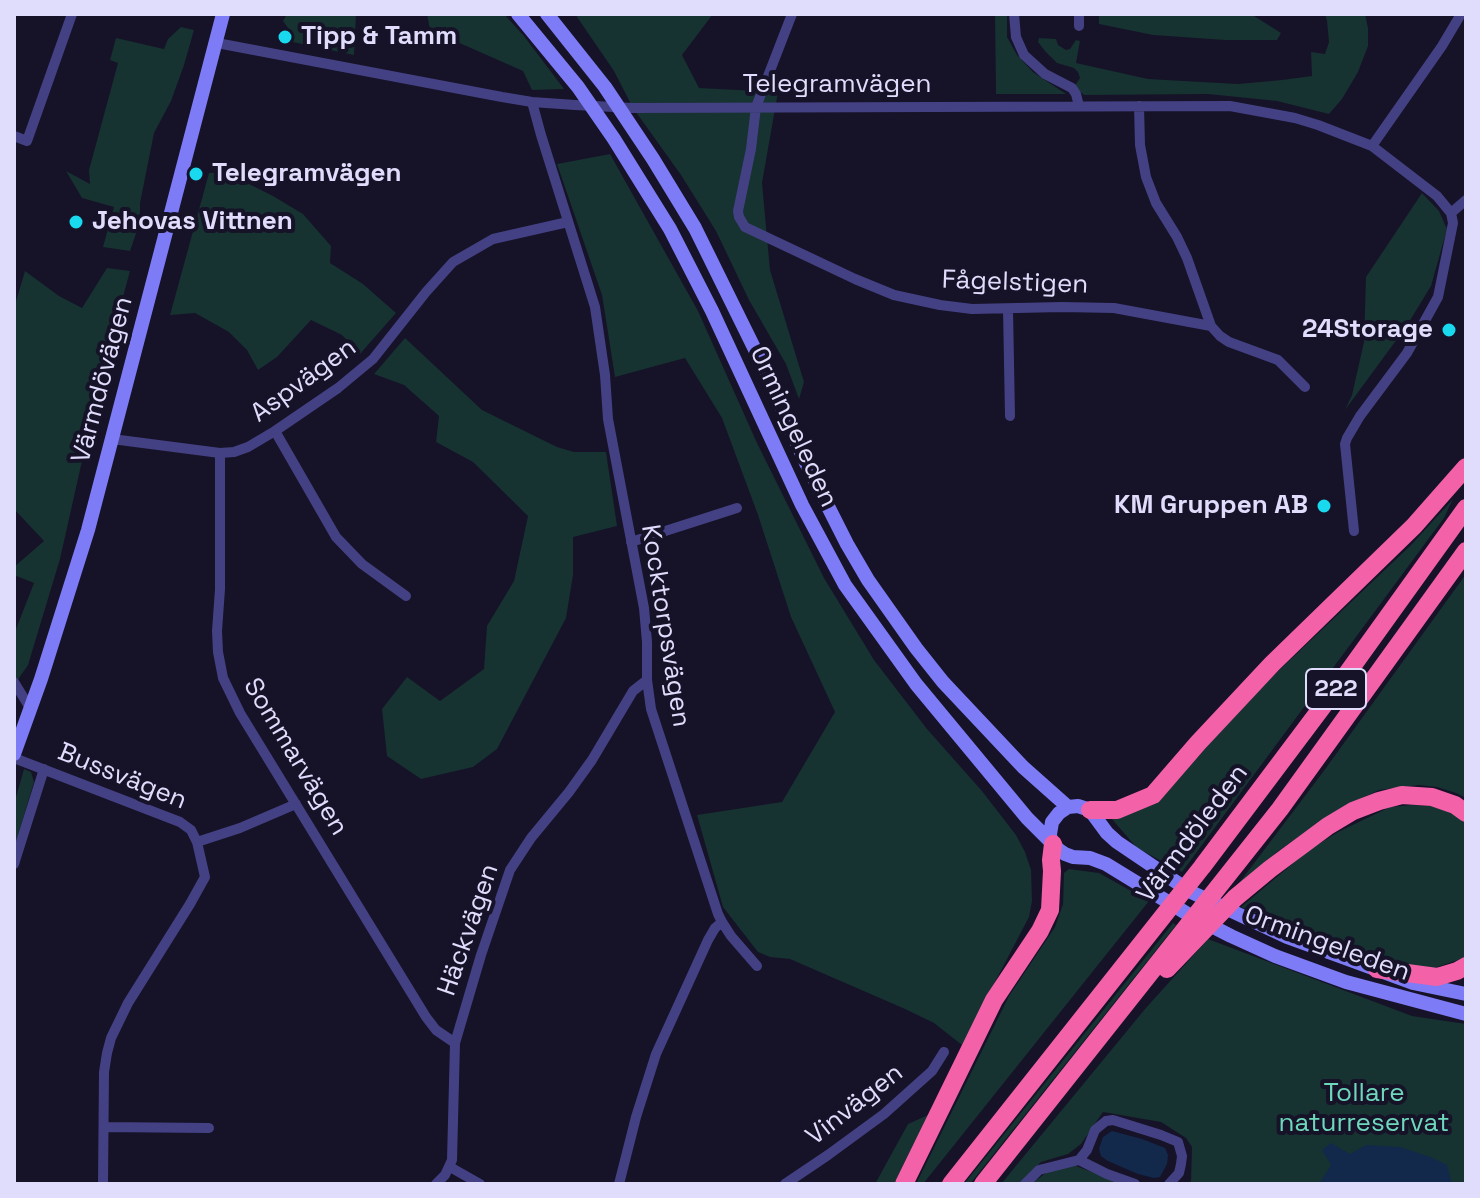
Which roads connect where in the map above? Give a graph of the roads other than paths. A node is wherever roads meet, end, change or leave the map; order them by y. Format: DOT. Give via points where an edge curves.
graph roads {
  1 [pos="72,14"];
  2 [pos="223,14"];
  3 [pos="518,14"];
  4 [pos="547,14"];
  5 [pos="556,14"];
  6 [pos="792,14"];
  7 [pos="1014,14"];
  8 [pos="1079,14"];
  9 [pos="1461,14"];
  10 [pos="1079,26"];
  11 [pos="217,43"];
  12 [pos="586,60"];
  13 [pos="532,102"];
  14 [pos="1079,106"];
  15 [pos="1139,106"];
  16 [pos="756,107"];
  17 [pos="14,136"];
  18 [pos="1372,146"];
  19 [pos="1466,200"];
  20 [pos="1451,213"];
  21 [pos="568,222"];
  22 [pos="1008,309"];
  23 [pos="1211,326"];
  24 [pos="1305,387"];
  25 [pos="1010,416"];
  26 [pos="275,431"];
  27 [pos="112,439"];
  28 [pos="220,453"];
  29 [pos="1466,467"];
  30 [pos="737,508"];
  31 [pos="1466,508"];
  32 [pos="1354,531"];
  33 [pos="631,542"];
  34 [pos="1466,551"];
  35 [pos="406,596"];
  36 [pos="647,680"];
  37 [pos="14,682"];
  38 [pos="30,708"];
  39 [pos="14,756"];
  40 [pos="44,769"];
  41 [pos="296,804"];
  42 [pos="1068,807"];
  43 [pos="1090,810"];
  44 [pos="1466,813"];
  45 [pos="197,842"];
  46 [pos="1052,843"];
  47 [pos="14,864"];
  48 [pos="722,922"];
  49 [pos="757,966"];
  50 [pos="1466,966"];
  51 [pos="1377,969"];
  52 [pos="1466,994"];
  53 [pos="1466,1014"];
  54 [pos="455,1043"];
  55 [pos="1093,1046"];
  56 [pos="944,1052"];
  57 [pos="104,1127"];
  58 [pos="209,1128"];
  59 [pos="1079,1160"];
  60 [pos="450,1167"];
  61 [pos="103,1184"];
  62 [pos="436,1184"];
  63 [pos="480,1184"];
  64 [pos="619,1184"];
  65 [pos="785,1184"];
  66 [pos="904,1184"];
  67 [pos="951,1184"];
  68 [pos="983,1184"];
  69 [pos="1025,1184"];
  70 [pos="1135,1184"];
  71 [pos="1169,1184"];
  1 -- 17 [label="street" via="27,141"];
  2 -- 11 [label="main road, Värmdövägen"];
  3 -- 46 [label="main road, Ormingeleden" via="614,139 670,229 845,585 916,684"];
  4 -- 12 [label="main road"];
  5 -- 12 [label="main road"];
  6 -- 16 [label="street, Fågelstigen"];
  7 -- 14 [label="street" via="1024,55 1072,88"];
  8 -- 10 [label="street"];
  9 -- 18 [label="street"];
  11 -- 13 [label="street, Telegramvägen"];
  11 -- 27 [label="main road, Värmdövägen"];
  12 -- 42 [label="main road, Ormingeleden" via="695,228 868,580 943,682"];
  13 -- 16 [label="street, Telegramvägen"];
  13 -- 21 [label="street, Kocktorpsvägen"];
  14 -- 15 [label="street, Telegramvägen"];
  14 -- 16 [label="street, Telegramvägen"];
  15 -- 18 [label="street, Telegramvägen" via="1261,111"];
  15 -- 23 [label="street" via="1146,177 1187,258"];
  16 -- 22 [label="street, Fågelstigen" via="738,211 745,227 894,295 972,309"];
  18 -- 20 [label="street, Telegramvägen"];
  19 -- 20 [label="street"];
  20 -- 32 [label="street" via="1438,297 1345,444"];
  21 -- 26 [label="street, Aspvägen" via="493,239 453,262 373,359"];
  21 -- 33 [label="street, Kocktorpsvägen" via="595,307 608,419"];
  22 -- 23 [label="street, Fågelstigen" via="1114,308"];
  22 -- 25 [label="street"];
  23 -- 24 [label="street, Fågelstigen" via="1229,342 1278,360"];
  26 -- 28 [label="street, Aspvägen" via="248,447"];
  26 -- 35 [label="street" via="346,549"];
  27 -- 28 [label="street, Aspvägen"];
  27 -- 38 [label="main road, Värmdövägen"];
  28 -- 41 [label="street, Sommarvägen" via="217,631 223,678"];
  29 -- 43 [label="highway" via="1414,526 1272,664 1153,795 1117,810"];
  30 -- 33 [label="street"];
  31 -- 67 [label="highway, Värmdöleden / 222" via="1202,867"];
  33 -- 36 [label="street, Kocktorpsvägen" via="644,608"];
  34 -- 55 [label="highway, Värmdöleden / 222" via="1280,809"];
  36 -- 48 [label="street, Kocktorpsvägen" via="656,728"];
  36 -- 54 [label="street, Häckvägen" via="633,691 592,760 510,870"];
  37 -- 38 [label="street"];
  38 -- 39 [label="main road, Värmdövägen"];
  39 -- 40 [label="street, Bussvägen"];
  40 -- 45 [label="street, Bussvägen" via="180,822"];
  40 -- 47 [label="street"];
  41 -- 45 [label="street, Bussvägen"];
  41 -- 54 [label="street, Sommarvägen" via="426,1017"];
  42 -- 43 [label="main road"];
  42 -- 46 [label="main road" via="1052,822"];
  43 -- 51 [label="main road, Ormingeleden" via="1107,833 1191,892 1287,937"];
  44 -- 55 [label="highway" via="1432,797 1402,795 1353,811 1328,826 1235,898"];
  45 -- 57 [label="street" via="205,877 111,1038 104,1072"];
  46 -- 53 [label="main road, Ormingeleden" via="1065,854 1098,861 1186,913 1275,956 1346,982"];
  46 -- 66 [label="highway" via="1050,910 994,1000"];
  48 -- 49 [label="street, Kocktorpsvägen"];
  48 -- 64 [label="street" via="708,940 656,1054"];
  50 -- 51 [label="highway" via="1437,977"];
  51 -- 52 [label="main road, Ormingeleden"];
  54 -- 60 [label="street, Häckvägen"];
  55 -- 68 [label="highway, Värmdöleden / 222"];
  56 -- 65 [label="street, Vinvägen" via="932,1071 894,1105"];
  57 -- 58 [label="street"];
  57 -- 61 [label="street"];
  59 -- 69 [label="street" via="1039,1170"];
  59 -- 70 [label="street"];
  59 -- 71 [label="street" via="1095,1130 1113,1120 1178,1142 1181,1164"];
  60 -- 62 [label="street"];
  60 -- 63 [label="street"];
}
